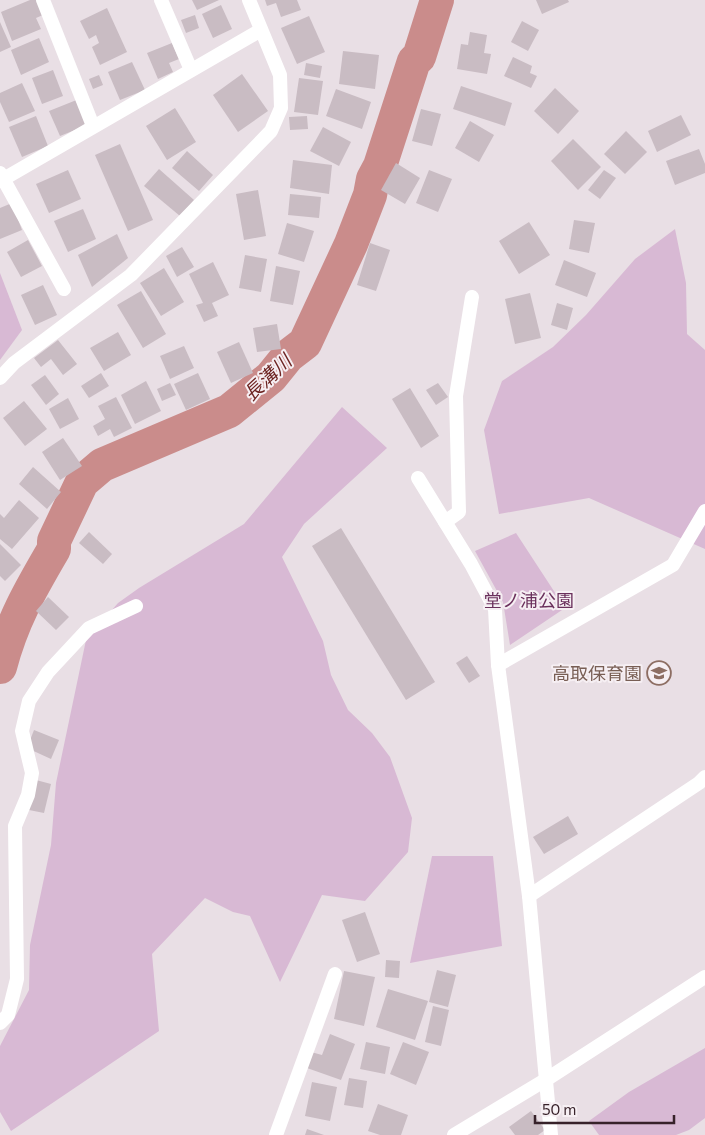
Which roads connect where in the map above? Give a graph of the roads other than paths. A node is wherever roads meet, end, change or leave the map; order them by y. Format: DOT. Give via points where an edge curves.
graph roads {
  1 [pos="42,0"];
  2 [pos="161,0"];
  3 [pos="249,0"];
  4 [pos="261,30"];
  5 [pos="191,70"];
  6 [pos="93,126"];
  7 [pos="1,178"];
  8 [pos="64,289"];
  9 [pos="472,297"];
  10 [pos="0,378"];
  11 [pos="418,478"];
  12 [pos="705,511"];
  13 [pos="446,522"];
  14 [pos="136,606"];
  15 [pos="498,665"];
  16 [pos="705,777"];
  17 [pos="529,896"];
  18 [pos="335,974"];
  19 [pos="705,977"];
  20 [pos="0,1023"];
  21 [pos="547,1079"];
  22 [pos="276,1135"];
  23 [pos="454,1135"];
  24 [pos="551,1135"];
  1 -- 6 [label="street"];
  2 -- 5 [label="street"];
  3 -- 4 [label="street"];
  4 -- 5 [label="street"];
  4 -- 10 [label="street" via="280,75 281,108 271,131 131,275 14,363"];
  5 -- 6 [label="street"];
  6 -- 7 [label="street"];
  7 -- 8 [label="street"];
  9 -- 13 [label="street" via="456,396 459,512"];
  11 -- 13 [label="street"];
  12 -- 15 [label="street" via="673,566"];
  13 -- 15 [label="street" via="495,609"];
  14 -- 20 [label="street" via="89,628 48,672 29,701 22,731 32,774 28,795 15,826 18,979 8,1015"];
  15 -- 17 [label="street"];
  16 -- 17 [label="street"];
  17 -- 21 [label="street"];
  18 -- 22 [label="street"];
  19 -- 21 [label="street"];
  21 -- 23 [label="street"];
  21 -- 24 [label="street"];
}
